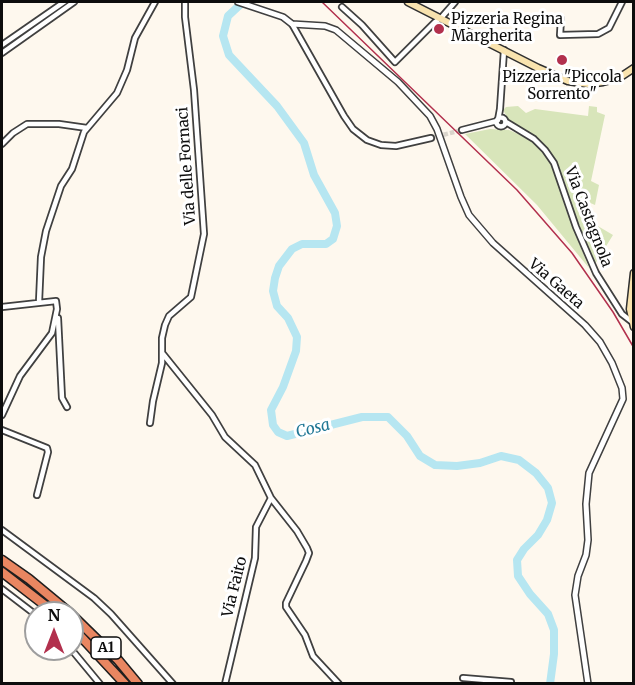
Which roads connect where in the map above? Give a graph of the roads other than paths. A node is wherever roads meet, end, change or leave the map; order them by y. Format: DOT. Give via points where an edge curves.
graph roads {
  1 [pos="64,2"];
  2 [pos="74,2"];
  3 [pos="155,2"];
  4 [pos="186,2"];
  5 [pos="238,2"];
  6 [pos="408,2"];
  7 [pos="455,2"];
  8 [pos="622,2"];
  9 [pos="342,7"];
  10 [pos="441,18"];
  11 [pos="561,19"];
  12 [pos="292,24"];
  13 [pos="2,45"];
  14 [pos="504,50"];
  15 [pos="2,53"];
  16 [pos="633,68"];
  17 [pos="501,122"];
  18 [pos="87,128"];
  19 [pos="462,130"];
  20 [pos="431,138"];
  21 [pos="2,144"];
  22 [pos="633,273"];
  23 [pos="39,302"];
  24 [pos="2,307"];
  25 [pos="56,315"];
  26 [pos="632,324"];
  27 [pos="161,352"];
  28 [pos="67,407"];
  29 [pos="2,415"];
  30 [pos="150,423"];
  31 [pos="2,430"];
  32 [pos="37,495"];
  33 [pos="271,498"];
  34 [pos="2,530"];
  35 [pos="2,560"];
  36 [pos="2,572"];
  37 [pos="2,589"];
  38 [pos="39,601"];
  39 [pos="55,601"];
  40 [pos="24,606"];
  41 [pos="84,627"];
  42 [pos="84,640"];
  43 [pos="81,661"];
  44 [pos="463,678"];
  45 [pos="100,684"];
  46 [pos="125,684"];
  47 [pos="138,684"];
  48 [pos="173,684"];
  49 [pos="225,684"];
  50 [pos="339,684"];
  51 [pos="510,684"];
  52 [pos="588,684"];
  1 -- 13 [label="street"];
  2 -- 15 [label="street"];
  3 -- 18 [label="street" via="135,38 117,93"];
  4 -- 27 [label="street, Via delle Fornaci" via="204,234 191,297 169,316"];
  5 -- 12 [label="street, Via Gaeta" via="283,17"];
  6 -- 10 [label="main road"];
  7 -- 10 [label="street"];
  8 -- 11 [label="street" via="609,28 598,34 560,35"];
  9 -- 10 [label="street" via="395,62"];
  10 -- 14 [label="main road"];
  12 -- 20 [label="street" via="344,116 367,140 396,146"];
  12 -- 52 [label="street, Via Gaeta" via="325,26 342,33 418,103 437,129 469,215 493,243 585,325 612,363 623,399 589,473 588,540 575,595"];
  14 -- 16 [label="main road" via="568,81 588,84 619,78"];
  14 -- 17 [label="street"];
  17 -- 19 [label="street"];
  17 -- 26 [label="street, Via Castagnola" via="534,139 554,163 596,273"];
  18 -- 21 [label="street" via="27,124"];
  18 -- 23 [label="street" via="46,231 40,256"];
  22 -- 26 [label="main road"];
  23 -- 24 [label="street"];
  23 -- 25 [label="street" via="56,301"];
  25 -- 28 [label="street" via="62,398"];
  25 -- 29 [label="street" via="52,333 21,376"];
  27 -- 30 [label="street, Via delle Fornaci"];
  27 -- 33 [label="street" via="225,437 255,465"];
  31 -- 32 [label="street" via="47,448"];
  33 -- 49 [label="street, Via Faito" via="256,527 255,558"];
  33 -- 50 [label="street" via="309,553 286,607 306,635 313,656"];
  34 -- 48 [label="street" via="94,598"];
  35 -- 39 [label="highway, A1"];
  36 -- 38 [label="highway"];
  37 -- 40 [label="street"];
  41 -- 47 [label="highway, A1"];
  42 -- 46 [label="highway, A1"];
  43 -- 45 [label="street"];
  44 -- 51 [label="street"];
}
